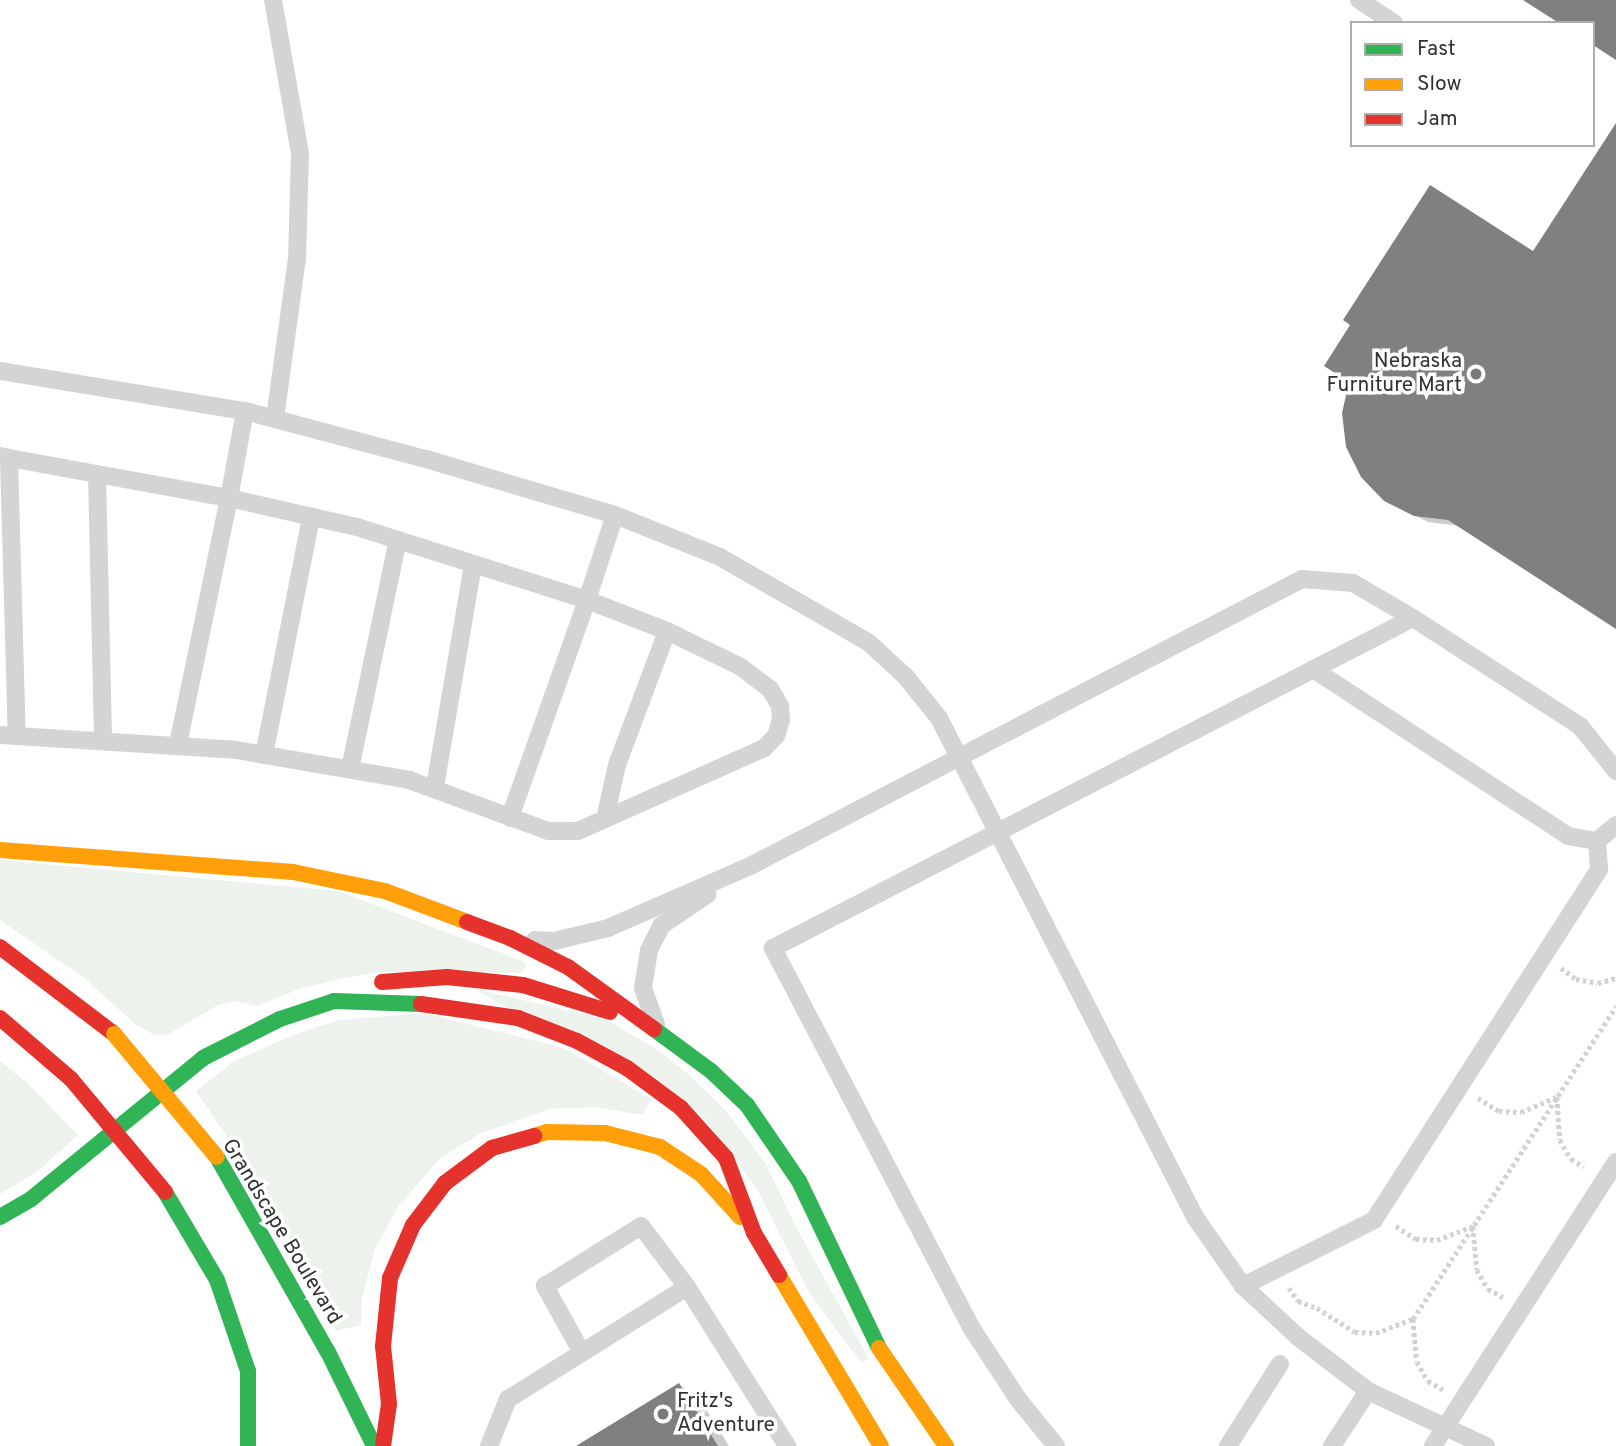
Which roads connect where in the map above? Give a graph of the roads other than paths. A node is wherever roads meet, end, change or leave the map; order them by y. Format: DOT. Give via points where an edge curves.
graph roads {
  1 [pos="273,0"];
  2 [pos="1359,0"];
  3 [pos="1391,21"];
  4 [pos="0,371"];
  5 [pos="245,411"];
  6 [pos="275,419"];
  7 [pos="4,457"];
  8 [pos="97,474"];
  9 [pos="229,498"];
  10 [pos="615,515"];
  11 [pos="311,517"];
  12 [pos="398,540"];
  13 [pos="473,564"];
  14 [pos="587,600"];
  15 [pos="1413,618"];
  16 [pos="667,631"];
  17 [pos="1313,669"];
  18 [pos="8,736"];
  19 [pos="103,741"];
  20 [pos="178,744"];
  21 [pos="264,755"];
  22 [pos="961,757"];
  23 [pos="349,769"];
  24 [pos="1616,771"];
  25 [pos="435,787"];
  26 [pos="509,817"];
  27 [pos="605,819"];
  28 [pos="1616,825"];
  29 [pos="998,831"];
  30 [pos="1597,841"];
  31 [pos="0,850"];
  32 [pos="752,865"];
  33 [pos="510,939"];
  34 [pos="0,947"];
  35 [pos="334,1001"];
  36 [pos="0,1018"];
  37 [pos="659,1032"];
  38 [pos="1616,1162"];
  39 [pos="0,1217"];
  40 [pos="754,1233"];
  41 [pos="1243,1286"];
  42 [pos="687,1287"];
  43 [pos="582,1353"];
  44 [pos="1280,1364"];
  45 [pos="1368,1391"];
  46 [pos="1444,1429"];
  47 [pos="248,1446"];
  48 [pos="374,1446"];
  49 [pos="383,1446"];
  50 [pos="489,1446"];
  51 [pos="787,1446"];
  52 [pos="881,1446"];
  53 [pos="946,1446"];
  54 [pos="1056,1446"];
  55 [pos="1227,1446"];
  56 [pos="1332,1446"];
  57 [pos="1433,1446"];
  58 [pos="1486,1446"];
  1 -- 6 [label="lane" via="300,153 297,258"];
  2 -- 3 [label="lane"];
  4 -- 5 [label="lane"];
  5 -- 6 [label="lane"];
  5 -- 9 [label="lane"];
  6 -- 10 [label="lane"];
  7 -- 8 [label="lane"];
  7 -- 18 [label="lane"];
  8 -- 9 [label="lane"];
  8 -- 19 [label="lane"];
  9 -- 11 [label="lane"];
  9 -- 20 [label="lane"];
  10 -- 14 [label="lane"];
  10 -- 22 [label="lane" via="720,557 868,642 906,677 939,718"];
  11 -- 12 [label="lane"];
  11 -- 21 [label="lane"];
  12 -- 13 [label="lane"];
  12 -- 23 [label="lane"];
  13 -- 14 [label="lane"];
  13 -- 25 [label="lane"];
  14 -- 16 [label="lane"];
  14 -- 26 [label="lane"];
  15 -- 17 [label="lane"];
  15 -- 22 [label="lane" via="1353,583 1302,579"];
  15 -- 24 [label="lane" via="1580,726"];
  16 -- 27 [label="lane" via="617,765"];
  16 -- 27 [label="lane" via="741,667 770,689 780,706 776,736 764,748"];
  17 -- 29 [label="lane"];
  17 -- 30 [label="lane" via="1568,836"];
  18 -- 19 [label="lane"];
  19 -- 20 [label="lane"];
  20 -- 21 [label="lane"];
  21 -- 23 [label="lane"];
  22 -- 29 [label="lane"];
  22 -- 32 [label="lane"];
  23 -- 25 [label="lane"];
  25 -- 26 [label="lane"];
  26 -- 27 [label="lane" via="565,833"];
  28 -- 30 [label="lane"];
  29 -- 41 [label="lane" via="1195,1217"];
  29 -- 54 [label="lane" via="773,948 972,1329"];
  30 -- 41 [label="lane" via="1599,869 1374,1220"];
  31 -- 33 [label="street" via="293,872 385,891"];
  32 -- 33 [label="lane" via="608,928 554,941"];
  32 -- 37 [label="lane" via="662,925 649,950 643,988"];
  33 -- 37 [label="street" via="568,968"];
  34 -- 48 [label="street, Grandscape Boulevard, bridge" via="114,1034 216,1157 328,1352"];
  35 -- 37 [label="street" via="387,981 447,977 523,985 591,1003"];
  35 -- 39 [label="street" via="280,1019 203,1059 31,1199"];
  35 -- 40 [label="street" via="430,1004 518,1017 627,1068 681,1108 726,1158"];
  36 -- 47 [label="street, bridge" via="71,1079 165,1192 217,1280 248,1371"];
  37 -- 53 [label="street" via="747,1105 799,1181 877,1344"];
  38 -- 46 [label="lane"];
  40 -- 49 [label="street" via="701,1174 660,1147 605,1133 547,1132 492,1148 445,1183 413,1225 390,1278 383,1346 389,1404"];
  40 -- 52 [label="street"];
  41 -- 45 [label="lane" via="1297,1337"];
  42 -- 43 [label="lane"];
  42 -- 43 [label="lane" via="641,1226 545,1286"];
  42 -- 51 [label="lane"];
  43 -- 50 [label="lane" via="508,1399"];
  44 -- 55 [label="lane"];
  45 -- 46 [label="lane"];
  45 -- 56 [label="lane"];
  46 -- 57 [label="lane"];
  46 -- 58 [label="lane"];
}
